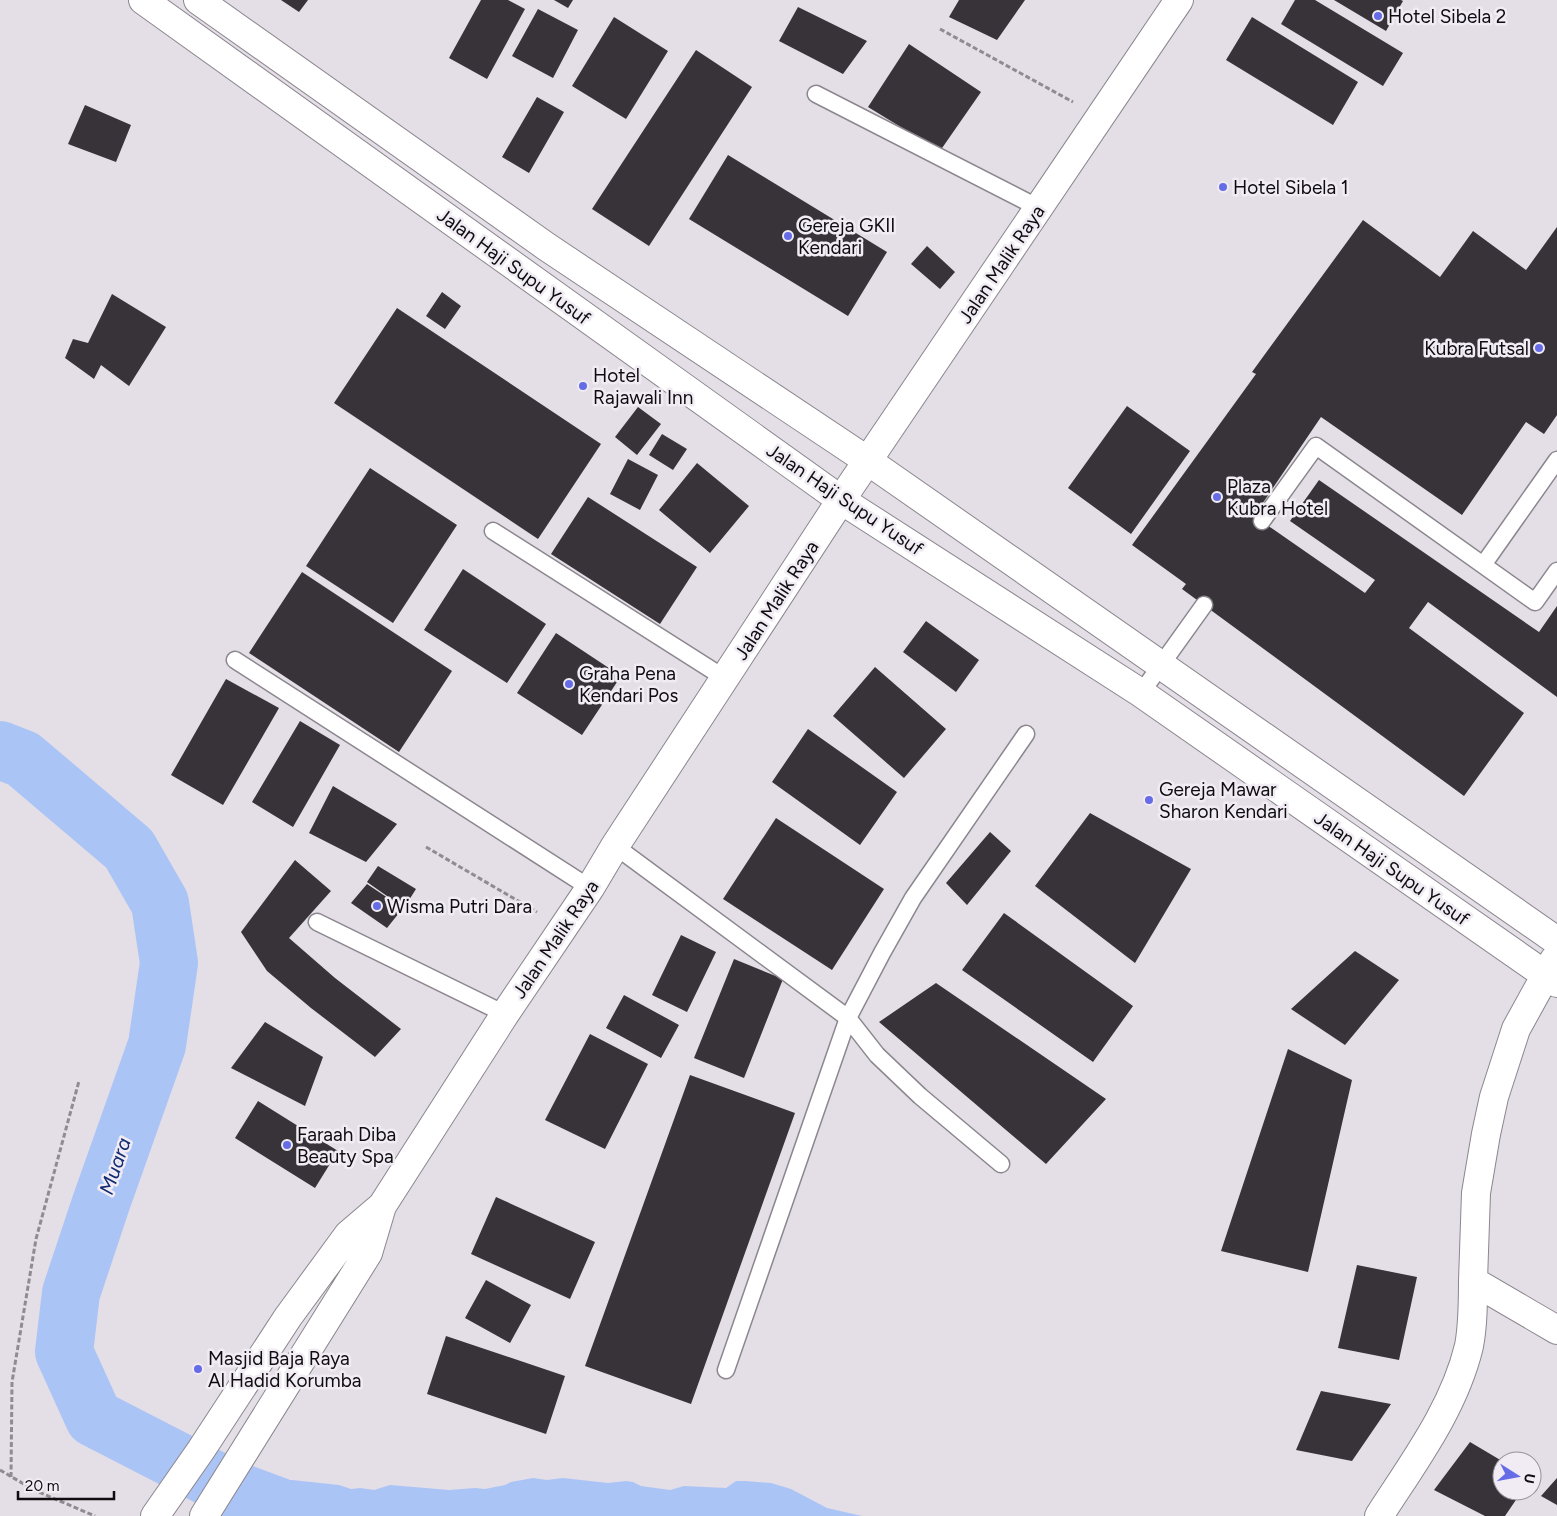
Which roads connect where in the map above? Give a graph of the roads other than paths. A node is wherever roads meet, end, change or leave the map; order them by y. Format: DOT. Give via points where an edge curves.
graph roads {
  1 [pos="143,0"];
  2 [pos="198,0"];
  3 [pos="1179,0"];
  4 [pos="816,94"];
  5 [pos="1039,208"];
  6 [pos="1557,460"];
  7 [pos="868,461"];
  8 [pos="841,500"];
  9 [pos="1262,521"];
  10 [pos="493,531"];
  11 [pos="1483,565"];
  12 [pos="1557,571"];
  13 [pos="1204,605"];
  14 [pos="236,660"];
  15 [pos="1160,665"];
  16 [pos="726,679"];
  17 [pos="1141,693"];
  18 [pos="1026,734"];
  19 [pos="615,846"];
  20 [pos="590,888"];
  21 [pos="317,922"];
  22 [pos="1557,941"];
  23 [pos="1553,971"];
  24 [pos="505,1014"];
  25 [pos="848,1018"];
  26 [pos="1001,1164"];
  27 [pos="382,1206"];
  28 [pos="1473,1281"];
  29 [pos="1557,1330"];
  30 [pos="726,1370"];
  31 [pos="155,1516"];
  32 [pos="204,1516"];
  33 [pos="1379,1516"];
  1 -- 8 [label="street, Jalan Haji Supu Yusuf"];
  2 -- 7 [label="street, Jalan Haji Supu Yusuf" via="547,247"];
  3 -- 5 [label="street, Jalan Malik Raya"];
  4 -- 5 [label="lane"];
  5 -- 7 [label="street, Jalan Malik Raya"];
  6 -- 11 [label="lane"];
  7 -- 8 [label="street, Jalan Malik Raya"];
  7 -- 15 [label="street, Jalan Haji Supu Yusuf"];
  8 -- 16 [label="street, Jalan Malik Raya"];
  8 -- 17 [label="street, Jalan Haji Supu Yusuf"];
  9 -- 11 [label="lane" via="1316,446"];
  10 -- 16 [label="lane"];
  11 -- 12 [label="lane" via="1535,602"];
  13 -- 15 [label="lane"];
  14 -- 20 [label="lane"];
  15 -- 17 [label="lane"];
  15 -- 22 [label="street, Jalan Haji Supu Yusuf"];
  16 -- 19 [label="street, Jalan Malik Raya"];
  17 -- 23 [label="street, Jalan Haji Supu Yusuf"];
  18 -- 25 [label="lane" via="913,898"];
  19 -- 20 [label="street, Jalan Malik Raya"];
  19 -- 25 [label="lane"];
  20 -- 24 [label="street, Jalan Malik Raya"];
  21 -- 24 [label="lane"];
  23 -- 28 [label="street" via="1516,1029 1494,1097 1476,1193"];
  24 -- 27 [label="street, Jalan Malik Raya"];
  25 -- 26 [label="lane" via="878,1055 920,1096"];
  25 -- 30 [label="lane"];
  27 -- 31 [label="street" via="348,1235 288,1316"];
  27 -- 32 [label="street" via="368,1252"];
  28 -- 29 [label="street"];
  28 -- 33 [label="street" via="1469,1346 1460,1376 1436,1427"];
}
